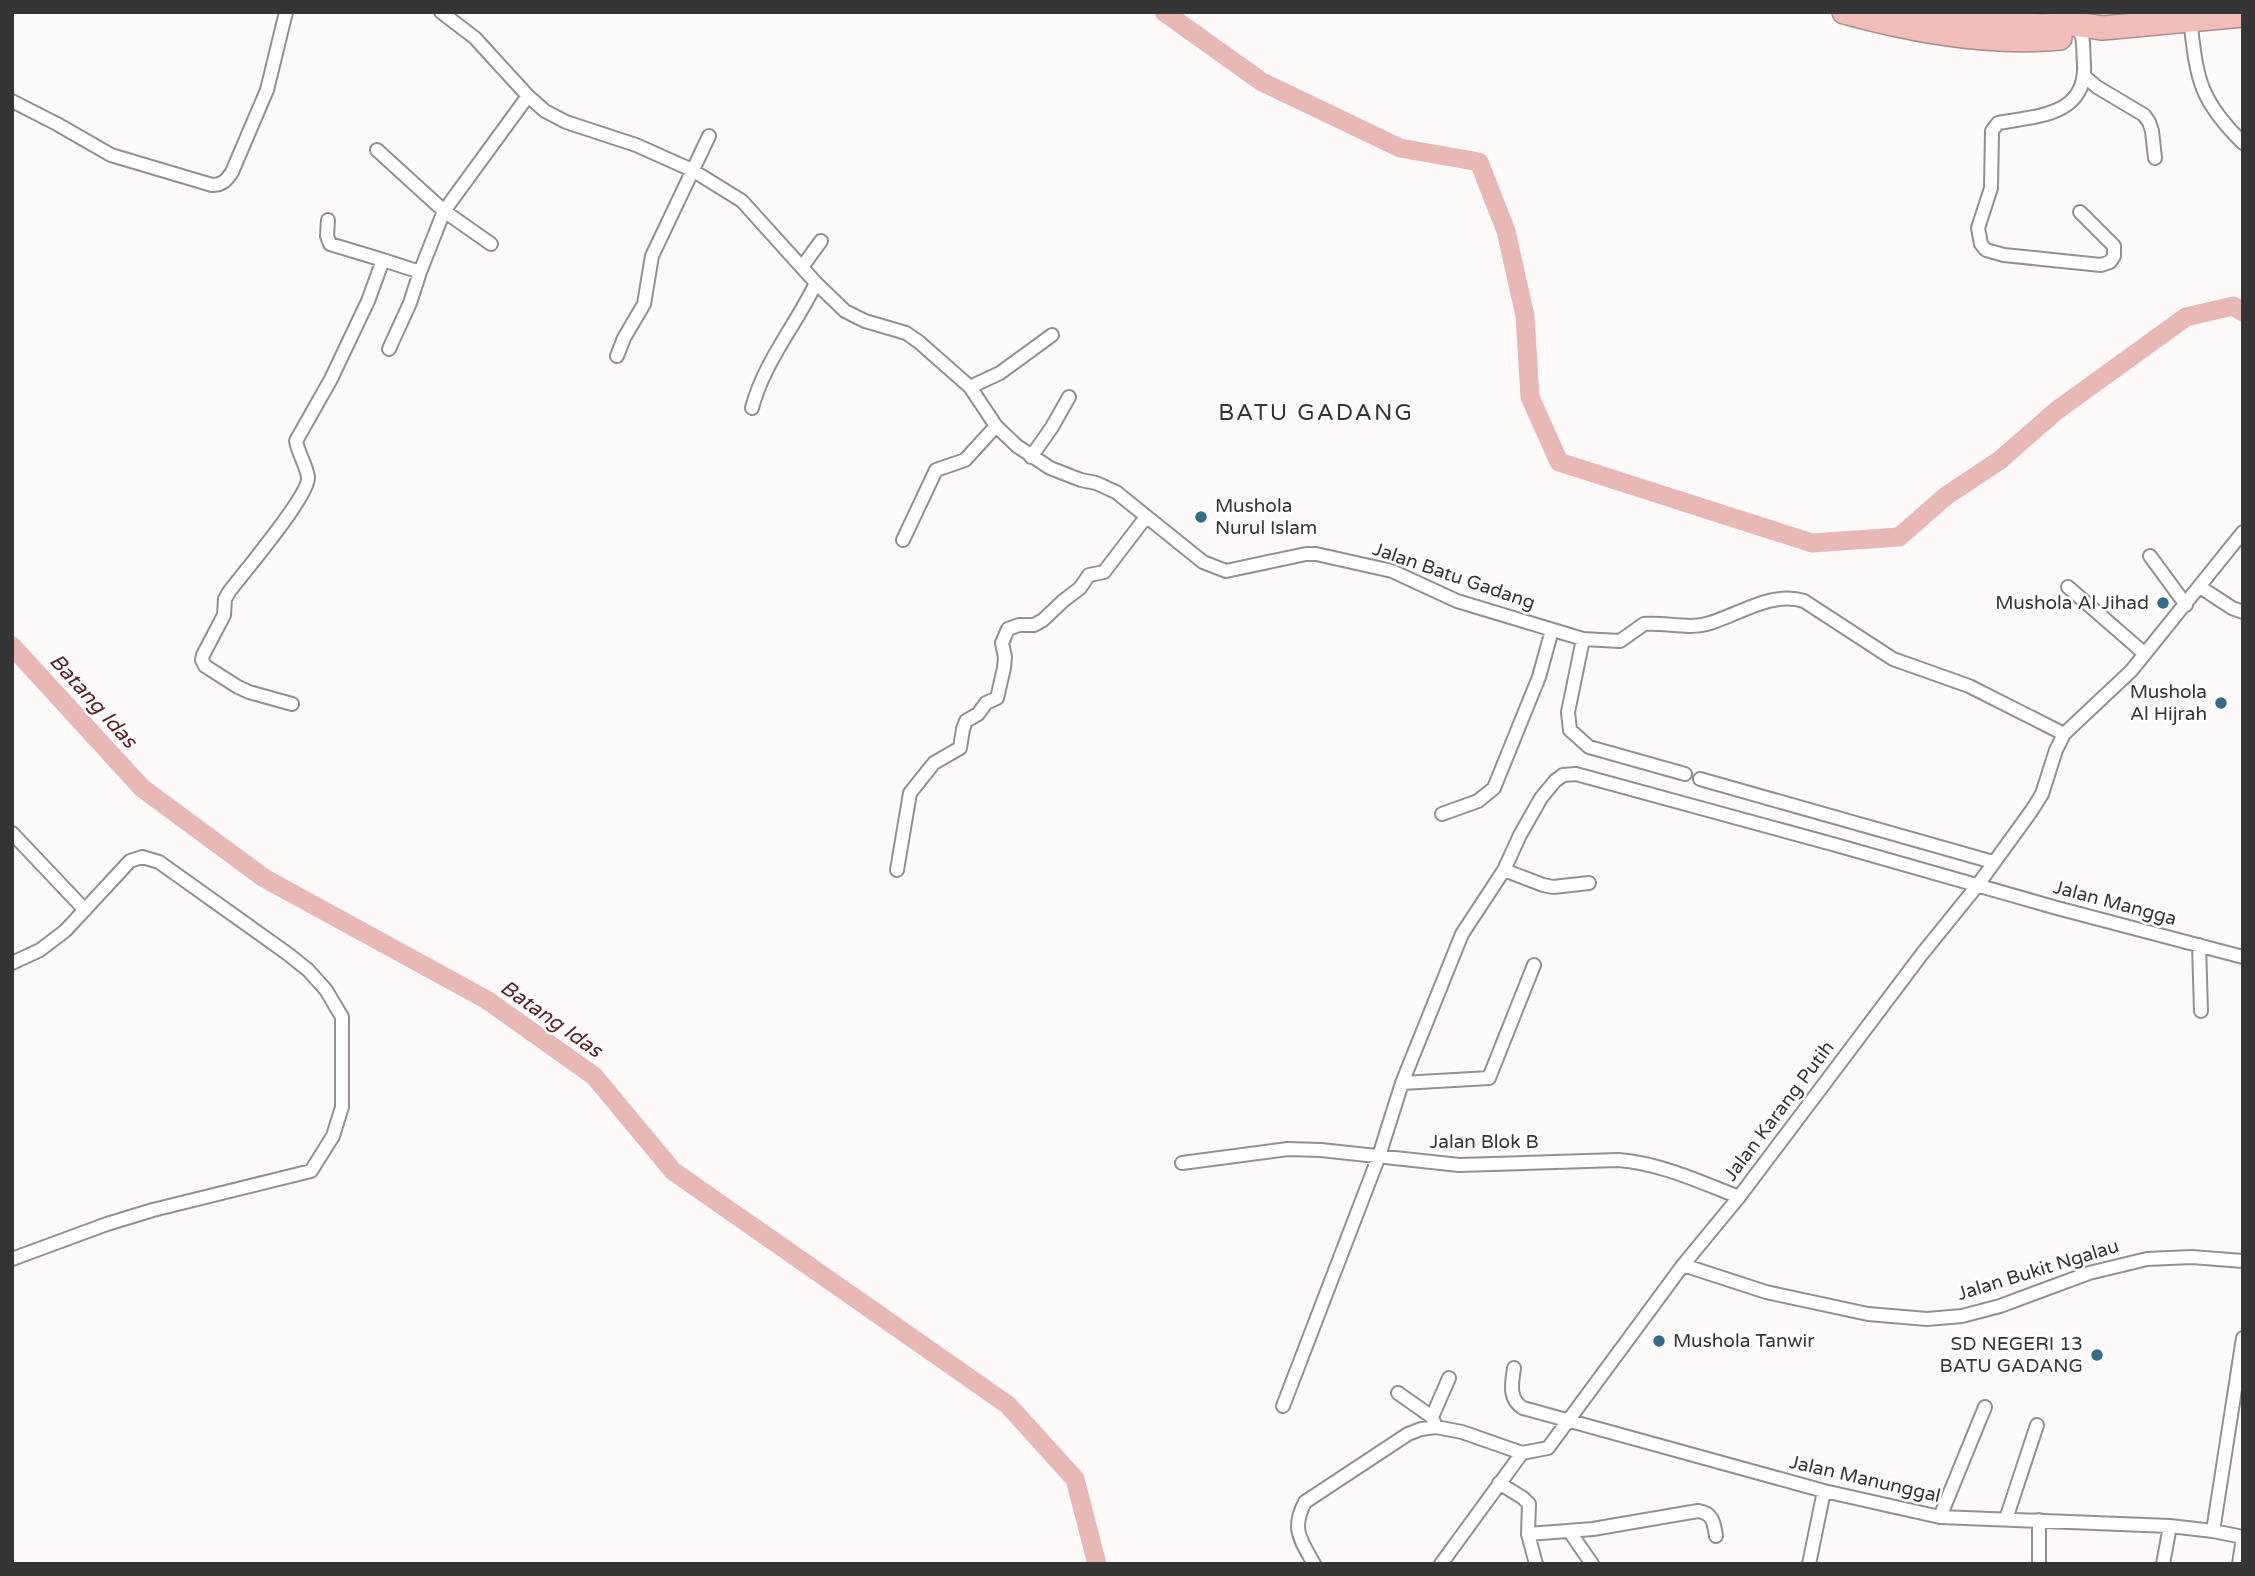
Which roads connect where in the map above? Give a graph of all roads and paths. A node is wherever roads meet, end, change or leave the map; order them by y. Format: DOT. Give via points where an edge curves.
graph roads {
  1 [pos="286,12"];
  2 [pos="441,12"];
  3 [pos="1844,12"];
  4 [pos="1903,12"];
  5 [pos="2243,15"];
  6 [pos="2190,19"];
  7 [pos="2075,24"];
  8 [pos="2042,26"];
  9 [pos="2084,76"];
  10 [pos="528,96"];
  11 [pos="12,101"];
  12 [pos="709,136"];
  13 [pos="2243,143"];
  14 [pos="377,150"];
  15 [pos="2155,158"];
  16 [pos="692,170"];
  17 [pos="444,211"];
  18 [pos="2080,212"];
  19 [pos="328,220"];
  20 [pos="821,241"];
  21 [pos="491,244"];
  22 [pos="383,260"];
  23 [pos="802,267"];
  24 [pos="420,272"];
  25 [pos="816,282"];
  26 [pos="1052,335"];
  27 [pos="389,349"];
  28 [pos="617,356"];
  29 [pos="970,387"];
  30 [pos="1069,397"];
  31 [pos="752,408"];
  32 [pos="996,426"];
  33 [pos="1031,457"];
  34 [pos="1146,517"];
  35 [pos="2243,532"];
  36 [pos="903,541"];
  37 [pos="2150,556"];
  38 [pos="2068,587"];
  39 [pos="2200,587"];
  40 [pos="2186,605"];
  41 [pos="2243,612"];
  42 [pos="1552,630"];
  43 [pos="1583,639"];
  44 [pos="2145,654"];
  45 [pos="292,704"];
  46 [pos="2064,734"];
  47 [pos="1685,774"];
  48 [pos="1700,779"];
  49 [pos="1443,814"];
  50 [pos="12,833"];
  51 [pos="1993,862"];
  52 [pos="897,870"];
  53 [pos="1504,870"];
  54 [pos="1589,883"];
  55 [pos="1977,886"];
  56 [pos="85,910"];
  57 [pos="2199,945"];
  58 [pos="2243,957"];
  59 [pos="12,963"];
  60 [pos="1534,965"];
  61 [pos="2201,1011"];
  62 [pos="1402,1083"];
  63 [pos="1379,1156"];
  64 [pos="1182,1163"];
  65 [pos="1739,1197"];
  66 [pos="12,1259"];
  67 [pos="2243,1261"];
  68 [pos="1683,1265"];
  69 [pos="2243,1338"];
  70 [pos="1514,1368"];
  71 [pos="1449,1378"];
  72 [pos="1398,1393"];
  73 [pos="1283,1406"];
  74 [pos="1985,1407"];
  75 [pos="1571,1420"];
  76 [pos="1434,1422"];
  77 [pos="2038,1425"];
  78 [pos="1522,1453"];
  79 [pos="1499,1483"];
  80 [pos="1824,1491"];
  81 [pos="1940,1517"];
  82 [pos="2006,1519"];
  83 [pos="2039,1520"];
  84 [pos="2170,1526"];
  85 [pos="2213,1531"];
  86 [pos="1570,1532"];
  87 [pos="1528,1534"];
  88 [pos="1716,1536"];
  89 [pos="2243,1537"];
  90 [pos="1314,1564"];
  91 [pos="1441,1564"];
  92 [pos="1536,1564"];
  93 [pos="1592,1564"];
  94 [pos="1809,1564"];
  95 [pos="2039,1564"];
  96 [pos="2163,1564"];
  97 [pos="2239,1564"];
  1 -- 11 [label="street" via="261,106 232,172 220,185 111,155"];
  2 -- 10 [label="street, Jalan Batu Gadang" via="475,38"];
  3 -- 8 [label="highway" via="1989,39"];
  4 -- 8 [label="highway"];
  5 -- 6 [label="highway"];
  6 -- 7 [label="highway" via="2103,28"];
  6 -- 13 [label="street" via="2202,89"];
  7 -- 8 [label="highway"];
  7 -- 9 [label="street"];
  9 -- 15 [label="street" via="2144,115 2152,131"];
  9 -- 18 [label="street" via="2077,94 2064,108 1994,126 1991,187 1978,237 1986,250 1995,254 2101,265 2110,262 2115,246"];
  10 -- 16 [label="street, Jalan Batu Gadang" via="554,117 627,141"];
  10 -- 17 [label="street"];
  12 -- 16 [label="street"];
  14 -- 17 [label="street"];
  16 -- 23 [label="street, Jalan Batu Gadang" via="743,201"];
  16 -- 28 [label="street" via="652,256 644,304"];
  17 -- 21 [label="street"];
  17 -- 24 [label="street"];
  19 -- 22 [label="street" via="330,244"];
  20 -- 23 [label="street"];
  22 -- 24 [label="street"];
  22 -- 45 [label="street" via="331,379 296,441 308,477 306,486 229,592 224,615 203,655 205,666 238,687"];
  23 -- 25 [label="street, Jalan Batu Gadang"];
  24 -- 27 [label="street"];
  25 -- 29 [label="street, Jalan Batu Gadang" via="845,311 914,338"];
  25 -- 31 [label="street" via="765,373"];
  26 -- 29 [label="street" via="1000,373"];
  29 -- 32 [label="street, Jalan Batu Gadang"];
  30 -- 33 [label="street"];
  32 -- 33 [label="street, Jalan Batu Gadang"];
  32 -- 36 [label="street" via="965,460 936,471"];
  33 -- 34 [label="street, Jalan Batu Gadang" via="1107,488"];
  34 -- 42 [label="street, Jalan Batu Gadang" via="1220,570 1306,554 1327,556 1392,571 1457,601"];
  34 -- 52 [label="street" via="1104,572 1089,575 1038,623 1008,629 1002,643 1005,660 997,698 966,721 960,748 934,763 910,793"];
  35 -- 39 [label="street, Jalan Karang Putih"];
  37 -- 40 [label="street"];
  38 -- 44 [label="street"];
  39 -- 40 [label="street, Jalan Karang Putih"];
  39 -- 41 [label="street"];
  40 -- 44 [label="street, Jalan Karang Putih"];
  42 -- 43 [label="street, Jalan Batu Gadang"];
  42 -- 49 [label="street" via="1539,677 1494,788 1478,801"];
  43 -- 46 [label="street, Jalan Batu Gadang" via="1620,641 1644,624 1708,624 1777,599 1795,598 1893,659 1969,686"];
  43 -- 47 [label="street" via="1568,712 1570,730 1589,747"];
  44 -- 46 [label="street, Jalan Karang Putih"];
  46 -- 51 [label="street, Jalan Karang Putih" via="2042,794"];
  48 -- 51 [label="street"];
  50 -- 56 [label="street"];
  51 -- 55 [label="street, Jalan Karang Putih"];
  53 -- 54 [label="street" via="1553,887"];
  53 -- 55 [label="street, Jalan Mangga" via="1541,798 1555,780 1569,774"];
  53 -- 62 [label="street" via="1462,934"];
  55 -- 57 [label="street, Jalan Mangga"];
  55 -- 65 [label="street, Jalan Karang Putih"];
  56 -- 59 [label="street" via="40,950"];
  56 -- 66 [label="street" via="130,862 142,857 159,862 288,954 326,990 342,1017 342,1107 333,1136 311,1171 153,1210"];
  57 -- 58 [label="street, Jalan Mangga"];
  57 -- 61 [label="street"];
  60 -- 62 [label="street" via="1489,1078"];
  62 -- 63 [label="street"];
  63 -- 64 [label="street, Jalan Blok B" via="1288,1149"];
  63 -- 65 [label="street, Jalan Blok B" via="1459,1165 1640,1161"];
  63 -- 73 [label="street"];
  65 -- 68 [label="street, Jalan Karang Putih"];
  67 -- 68 [label="street, Jalan Bukit Ngalau" via="2147,1259 2089,1273 2000,1306 1927,1319 1868,1314 1766,1292"];
  68 -- 75 [label="street, Jalan Karang Putih"];
  69 -- 85 [label="street"];
  70 -- 75 [label="street, Jalan Manunggal" via="1511,1390 1517,1404"];
  71 -- 76 [label="street"];
  72 -- 76 [label="street"];
  74 -- 81 [label="street"];
  75 -- 78 [label="street, Jalan Karang Putih" via="1548,1448"];
  75 -- 80 [label="street, Jalan Manunggal"];
  76 -- 78 [label="street"];
  76 -- 90 [label="street" via="1399,1438 1305,1502 1298,1516 1299,1537"];
  77 -- 82 [label="street"];
  78 -- 79 [label="street"];
  79 -- 87 [label="street" via="1529,1504"];
  79 -- 91 [label="street"];
  80 -- 81 [label="street, Jalan Manunggal"];
  80 -- 94 [label="street"];
  81 -- 82 [label="street, Jalan Manunggal"];
  82 -- 83 [label="street, Jalan Manunggal"];
  83 -- 84 [label="street, Jalan Manunggal"];
  83 -- 95 [label="street"];
  84 -- 85 [label="street, Jalan Manunggal"];
  84 -- 96 [label="street"];
  85 -- 89 [label="street, Jalan Manunggal"];
  86 -- 87 [label="street"];
  86 -- 88 [label="street" via="1698,1511 1713,1519"];
  86 -- 93 [label="street"];
  87 -- 92 [label="street"];
  89 -- 97 [label="street"];
}
